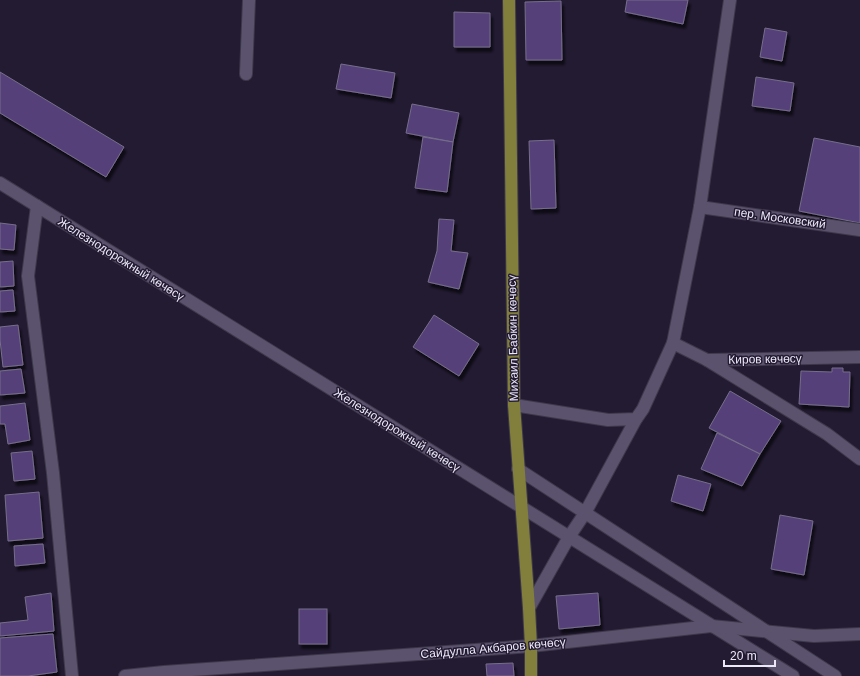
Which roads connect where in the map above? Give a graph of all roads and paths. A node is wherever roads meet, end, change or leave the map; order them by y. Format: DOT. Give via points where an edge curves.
graph roads {
  1 [pos="249,0"];
  2 [pos="509,0"];
  3 [pos="730,0"];
  4 [pos="246,74"];
  5 [pos="0,183"];
  6 [pos="36,206"];
  7 [pos="700,207"];
  8 [pos="860,230"];
  9 [pos="673,344"];
  10 [pos="860,356"];
  11 [pos="707,360"];
  12 [pos="514,405"];
  13 [pos="636,419"];
  14 [pos="860,459"];
  15 [pos="518,469"];
  16 [pos="522,507"];
  17 [pos="585,513"];
  18 [pos="569,537"];
  19 [pos="529,608"];
  20 [pos="710,626"];
  21 [pos="766,631"];
  22 [pos="860,634"];
  23 [pos="531,646"];
  24 [pos="72,676"];
  25 [pos="125,676"];
  26 [pos="531,676"];
  27 [pos="793,676"];
  28 [pos="835,676"];
  1 -- 4 [label="street"];
  2 -- 12 [label="main road, Михаил Бабкин көчөсү"];
  3 -- 7 [label="street"];
  5 -- 6 [label="street, Железнодорожный көчөсү"];
  6 -- 16 [label="street, Железнодорожный көчөсү"];
  6 -- 24 [label="street" via="28,276 53,474"];
  7 -- 8 [label="street, пер. Московский"];
  7 -- 9 [label="street"];
  9 -- 11 [label="street, Киров көчөсү"];
  9 -- 13 [label="street"];
  10 -- 11 [label="street, Киров көчөсү"];
  11 -- 14 [label="street" via="827,434"];
  12 -- 13 [label="street" via="608,420"];
  12 -- 15 [label="main road, Михаил Бабкин көчөсү"];
  13 -- 17 [label="street"];
  15 -- 16 [label="main road, Михаил Бабкин көчөсү"];
  15 -- 17 [label="street"];
  16 -- 18 [label="street, Железнодорожный көчөсү"];
  16 -- 19 [label="main road, Михаил Бабкин көчөсү"];
  17 -- 18 [label="street"];
  17 -- 21 [label="street"];
  18 -- 19 [label="street"];
  18 -- 20 [label="street, Железнодорожный көчөсү"];
  19 -- 23 [label="main road, Михаил Бабкин көчөсү"];
  20 -- 21 [label="street, Сайдулла Акбаров көчөсү"];
  20 -- 23 [label="street, Сайдулла Акбаров көчөсү"];
  20 -- 27 [label="street, Железнодорожный көчөсү"];
  21 -- 22 [label="street, Сайдулла Акбаров көчөсү" via="814,636"];
  21 -- 28 [label="street"];
  23 -- 25 [label="street, Сайдулла Акбаров көчөсү"];
  23 -- 26 [label="main road, Михаил Бабкин көчөсү"];
}
